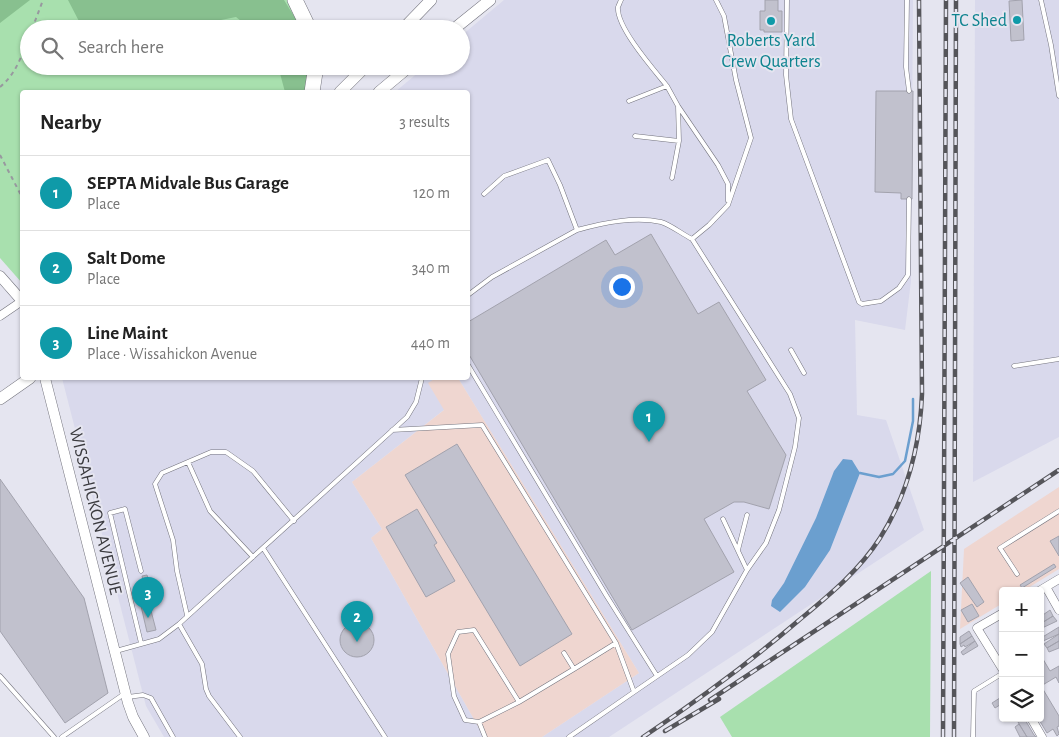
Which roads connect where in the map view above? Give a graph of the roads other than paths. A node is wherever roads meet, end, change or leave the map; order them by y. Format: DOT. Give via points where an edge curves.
graph roads {
  1 [pos="295,0"];
  2 [pos="431,0"];
  3 [pos="490,0"];
  4 [pos="621,0"];
  5 [pos="716,0"];
  6 [pos="787,0"];
  7 [pos="907,0"];
  8 [pos="1041,0"];
  9 [pos="305,20"];
  10 [pos="411,20"];
  11 [pos="465,20"];
  12 [pos="315,75"];
  13 [pos="357,75"];
  14 [pos="400,75"];
  15 [pos="667,86"];
  16 [pos="312,90"];
  17 [pos="342,90"];
  18 [pos="382,90"];
  19 [pos="909,91"];
  20 [pos="1059,96"];
  21 [pos="629,101"];
  22 [pos="678,106"];
  23 [pos="635,136"];
  24 [pos="679,141"];
  25 [pos="672,178"];
  26 [pos="484,194"];
  27 [pos="909,199"];
  28 [pos="728,204"];
  29 [pos="577,230"];
  30 [pos="692,239"];
  31 [pos="0,276"];
  32 [pos="470,294"];
  33 [pos="20,296"];
  34 [pos="20,300"];
  35 [pos="0,316"];
  36 [pos="790,350"];
  37 [pos="1059,358"];
  38 [pos="1014,366"];
  39 [pos="470,368"];
  40 [pos="804,373"];
  41 [pos="27,380"];
  42 [pos="46,380"];
  43 [pos="422,380"];
  44 [pos="0,399"];
  45 [pos="392,430"];
  46 [pos="188,462"];
  47 [pos="1059,511"];
  48 [pos="747,515"];
  49 [pos="723,519"];
  50 [pos="294,521"];
  51 [pos="264,548"];
  52 [pos="738,550"];
  53 [pos="253,557"];
  54 [pos="747,570"];
  55 [pos="141,571"];
  56 [pos="1017,574"];
  57 [pos="1059,579"];
  58 [pos="1044,588"];
  59 [pos="1044,591"];
  60 [pos="1059,610"];
  61 [pos="999,615"];
  62 [pos="187,616"];
  63 [pos="179,624"];
  64 [pos="141,643"];
  65 [pos="616,643"];
  66 [pos="114,652"];
  67 [pos="564,653"];
  68 [pos="999,665"];
  69 [pos="574,669"];
  70 [pos="999,675"];
  71 [pos="0,676"];
  72 [pos="657,676"];
  73 [pos="634,692"];
  74 [pos="126,695"];
  75 [pos="519,702"];
  76 [pos="479,722"];
  77 [pos="1033,722"];
  78 [pos="54,737"];
  79 [pos="62,737"];
  80 [pos="144,737"];
  81 [pos="173,737"];
  82 [pos="240,737"];
  83 [pos="385,737"];
  84 [pos="485,737"];
  85 [pos="569,737"];
  86 [pos="973,737"];
  87 [pos="1042,737"];
  1 -- 9 [label="highway"];
  2 -- 10 [label="main road"];
  3 -- 11 [label="main road"];
  4 -- 15 [label="lane" via="618,8 624,27"];
  5 -- 28 [label="lane" via="724,16 751,138"];
  6 -- 27 [label="lane" via="786,75 791,119 858,302 862,304 882,301 900,288 908,275"];
  7 -- 19 [label="lane"];
  8 -- 20 [label="lane"];
  12 -- 16 [label="highway"];
  13 -- 17 [label="main road"];
  14 -- 18 [label="main road"];
  15 -- 21 [label="lane"];
  15 -- 22 [label="lane"];
  22 -- 24 [label="lane"];
  22 -- 28 [label="lane" via="728,184"];
  23 -- 24 [label="lane"];
  24 -- 25 [label="lane"];
  26 -- 29 [label="lane" via="504,176 548,160"];
  28 -- 30 [label="lane"];
  29 -- 30 [label="lane" via="634,220 662,222"];
  29 -- 32 [label="lane" via="492,277"];
  30 -- 54 [label="lane" via="790,394 799,418 779,510 766,543"];
  31 -- 33 [label="street"];
  34 -- 35 [label="street"];
  36 -- 40 [label="lane"];
  37 -- 38 [label="lane"];
  39 -- 72 [label="lane"];
  41 -- 44 [label="main road"];
  42 -- 66 [label="street, WISSAHICKON AVENUE"];
  43 -- 45 [label="lane" via="408,417"];
  45 -- 50 [label="lane"];
  45 -- 65 [label="lane" via="482,425"];
  46 -- 50 [label="lane" via="211,452 226,452 253,471"];
  46 -- 53 [label="lane" via="210,511"];
  46 -- 62 [label="lane" via="162,473 155,484 172,540"];
  47 -- 56 [label="lane" via="1000,548"];
  48 -- 52 [label="lane"];
  49 -- 52 [label="lane"];
  50 -- 51 [label="lane"];
  51 -- 53 [label="lane"];
  51 -- 83 [label="lane"];
  52 -- 54 [label="lane"];
  53 -- 62 [label="lane"];
  54 -- 72 [label="lane" via="712,632 688,655"];
  55 -- 64 [label="lane" via="125,509 110,513"];
  57 -- 58 [label="street"];
  59 -- 60 [label="street"];
  61 -- 68 [label="street" via="978,628"];
  62 -- 63 [label="lane"];
  63 -- 64 [label="lane" via="159,639"];
  63 -- 82 [label="lane" via="202,664 209,696"];
  64 -- 66 [label="lane"];
  65 -- 69 [label="lane"];
  65 -- 73 [label="lane"];
  66 -- 74 [label="street, WISSAHICKON AVENUE"];
  67 -- 69 [label="lane"];
  69 -- 75 [label="lane"];
  70 -- 86 [label="lane" via="974,691"];
  71 -- 78 [label="lane"];
  72 -- 73 [label="lane"];
  73 -- 85 [label="lane"];
  74 -- 79 [label="lane"];
  74 -- 80 [label="street, WISSAHICKON AVENUE" via="133,718"];
  74 -- 81 [label="lane" via="151,698"];
  75 -- 76 [label="lane"];
  75 -- 76 [label="lane" via="474,630 458,632 448,654 454,696 465,720"];
  76 -- 84 [label="lane"];
  77 -- 87 [label="street"];
}
